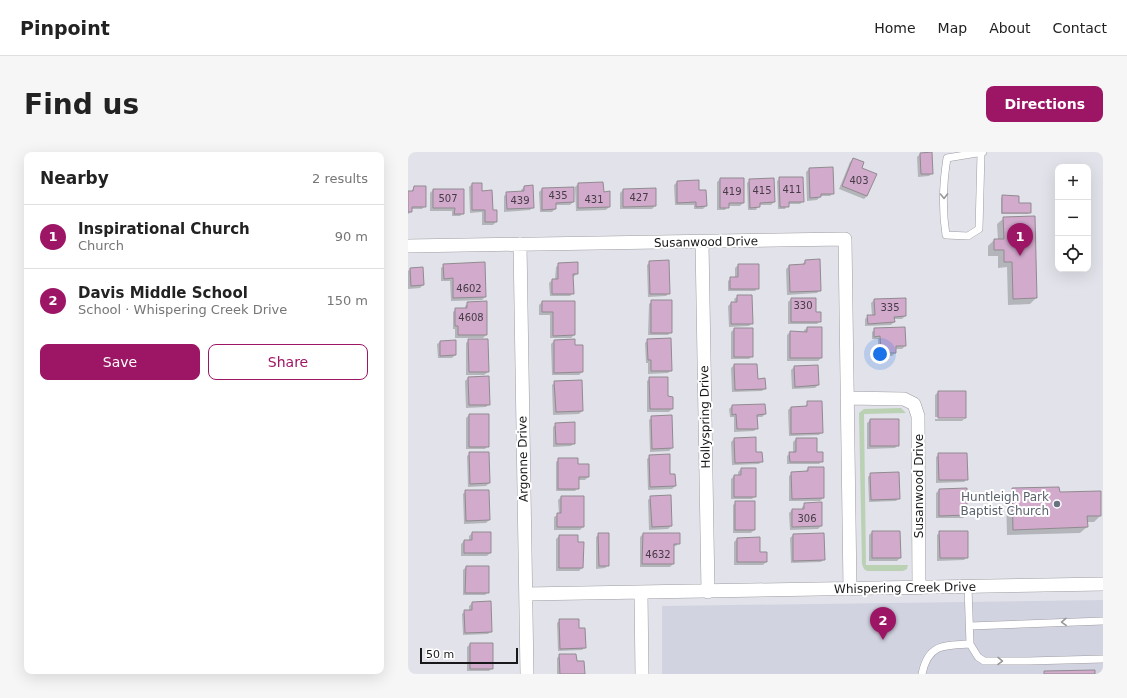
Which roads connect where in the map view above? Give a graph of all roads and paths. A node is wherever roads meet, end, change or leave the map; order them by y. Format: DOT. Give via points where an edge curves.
graph roads {
  1 [pos="982,152"];
  2 [pos="702,242"];
  3 [pos="520,244"];
  4 [pos="408,246"];
  5 [pos="847,398"];
  6 [pos="1103,584"];
  7 [pos="968,587"];
  8 [pos="919,588"];
  9 [pos="850,589"];
  10 [pos="641,592"];
  11 [pos="708,592"];
  12 [pos="526,594"];
  13 [pos="1103,621"];
  14 [pos="970,626"];
  15 [pos="970,644"];
  16 [pos="1103,659"];
  17 [pos="527,674"];
  18 [pos="642,674"];
  19 [pos="922,674"];
  1 -- 1 [label="lane, one-way" via="947,158 943,178 946,235 968,236 979,229"];
  2 -- 3 [label="street, Susanwood Drive"];
  2 -- 5 [label="street, Susanwood Drive" via="845,240"];
  2 -- 11 [label="street, Hollyspring Drive"];
  3 -- 4 [label="street, Susanwood Drive"];
  3 -- 12 [label="street, Argonne Drive"];
  5 -- 8 [label="street, Susanwood Drive" via="904,399 914,404 918,416"];
  5 -- 9 [label="street, Susanwood Drive"];
  6 -- 7 [label="street, Whispering Creek Drive"];
  7 -- 8 [label="street, Whispering Creek Drive"];
  7 -- 14 [label="lane"];
  8 -- 9 [label="street, Whispering Creek Drive"];
  9 -- 11 [label="street, Whispering Creek Drive"];
  10 -- 11 [label="street, Whispering Creek Drive"];
  10 -- 12 [label="street"];
  10 -- 18 [label="street"];
  12 -- 17 [label="street, Argonne Drive"];
  13 -- 14 [label="lane, one-way"];
  14 -- 15 [label="lane"];
  15 -- 16 [label="lane, one-way" via="978,657 984,661"];
  15 -- 19 [label="lane" via="937,648 927,658"];
}
